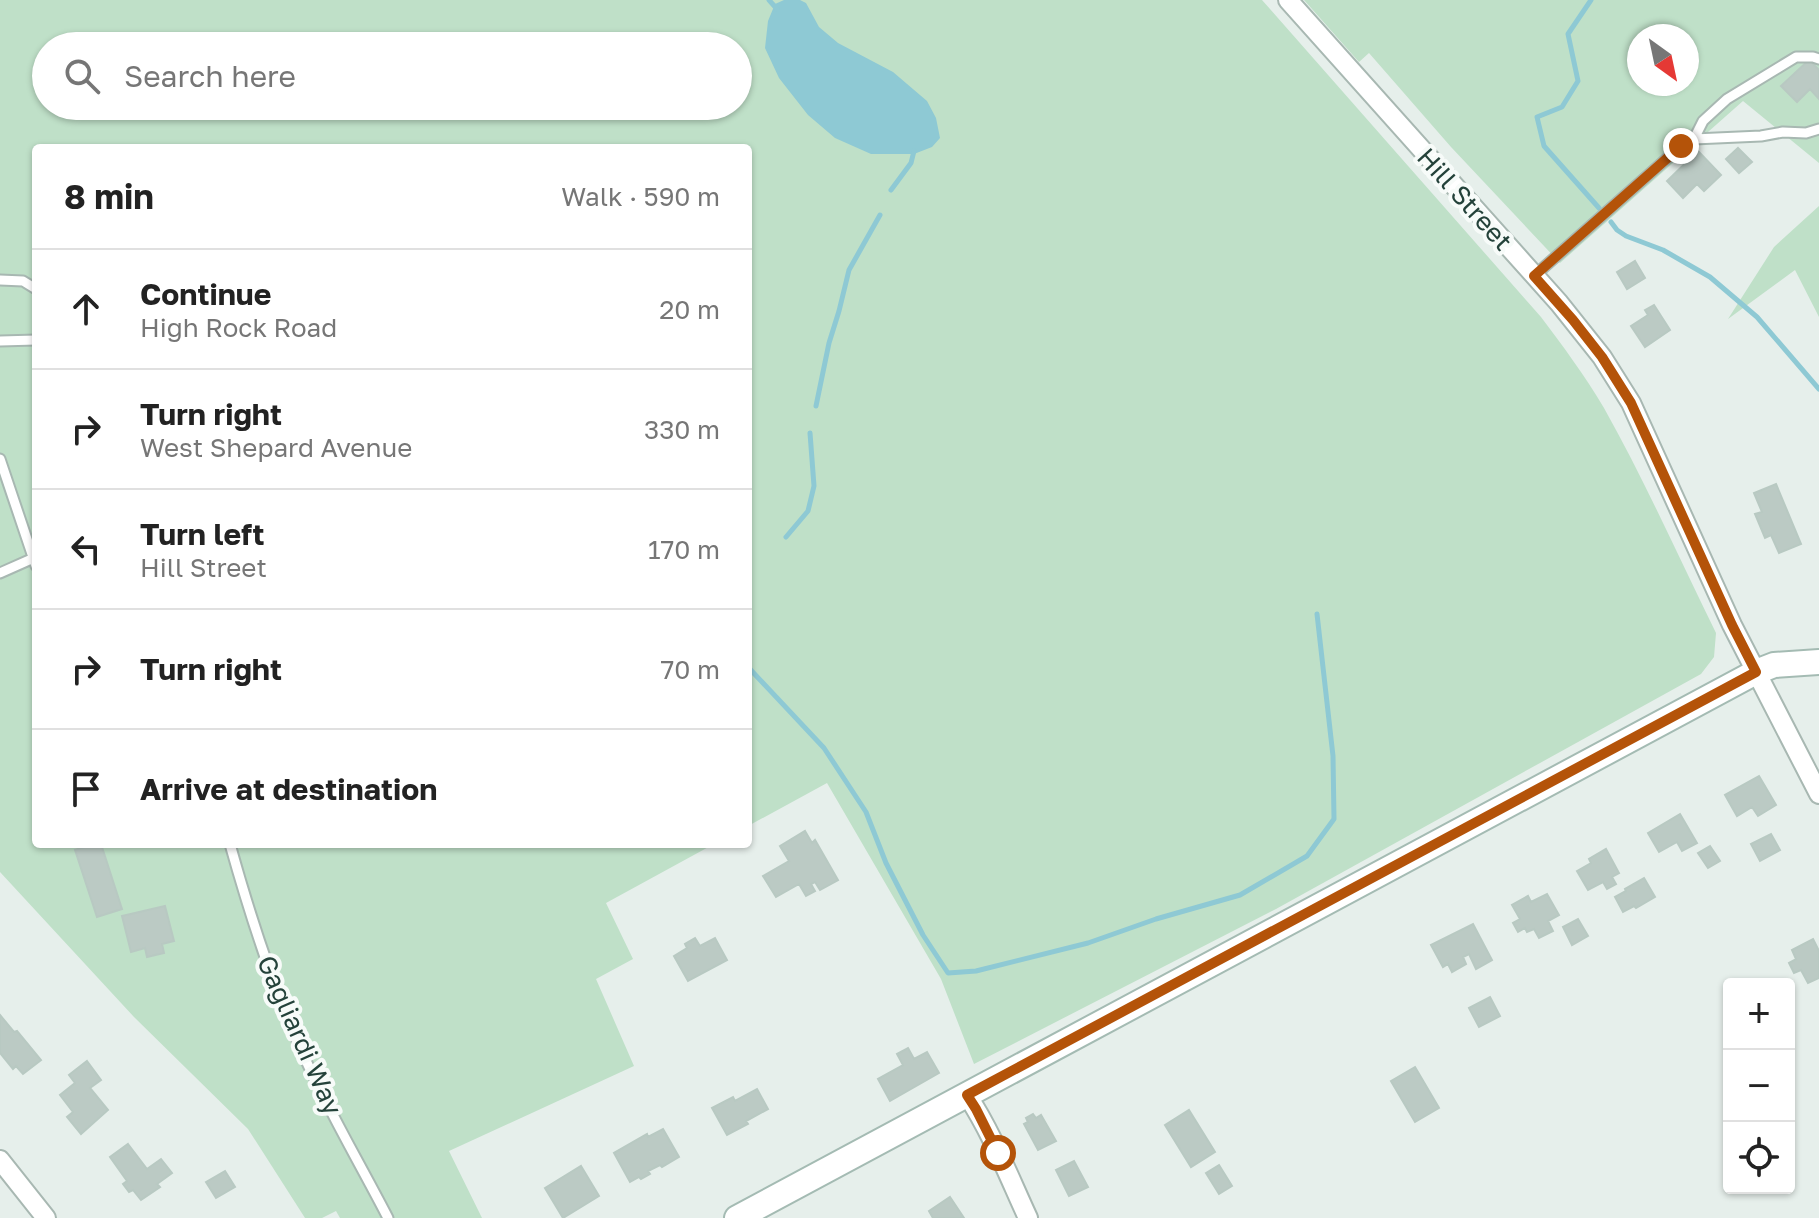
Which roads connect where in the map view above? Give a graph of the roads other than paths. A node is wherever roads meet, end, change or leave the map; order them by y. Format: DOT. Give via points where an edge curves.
graph roads {
  1 [pos="1288,0"];
  2 [pos="1819,59"];
  3 [pos="1819,129"];
  4 [pos="1694,139"];
  5 [pos="1534,276"];
  6 [pos="0,280"];
  7 [pos="32,287"];
  8 [pos="32,340"];
  9 [pos="0,341"];
  10 [pos="0,459"];
  11 [pos="32,552"];
  12 [pos="32,562"];
  13 [pos="0,573"];
  14 [pos="1819,662"];
  15 [pos="1756,672"];
  16 [pos="1819,794"];
  17 [pos="231,848"];
  18 [pos="967,1095"];
  19 [pos="0,1160"];
  20 [pos="46,1218"];
  21 [pos="388,1218"];
  22 [pos="737,1218"];
  23 [pos="1028,1218"];
  1 -- 5 [label="street, Hill Street"];
  2 -- 4 [label="lane" via="1796,57 1764,75 1727,99 1703,121"];
  3 -- 4 [label="lane"];
  4 -- 5 [label="lane"];
  5 -- 15 [label="street, Hill Street" via="1602,357 1631,403"];
  6 -- 7 [label="lane"];
  8 -- 9 [label="lane"];
  10 -- 11 [label="lane"];
  12 -- 13 [label="lane"];
  14 -- 15 [label="street" via="1774,665"];
  15 -- 16 [label="street, Hill Street"];
  15 -- 18 [label="street"];
  17 -- 21 [label="lane, Gagliardi Way" via="289,1021"];
  18 -- 22 [label="street"];
  18 -- 23 [label="street"];
  19 -- 20 [label="street"];
}
